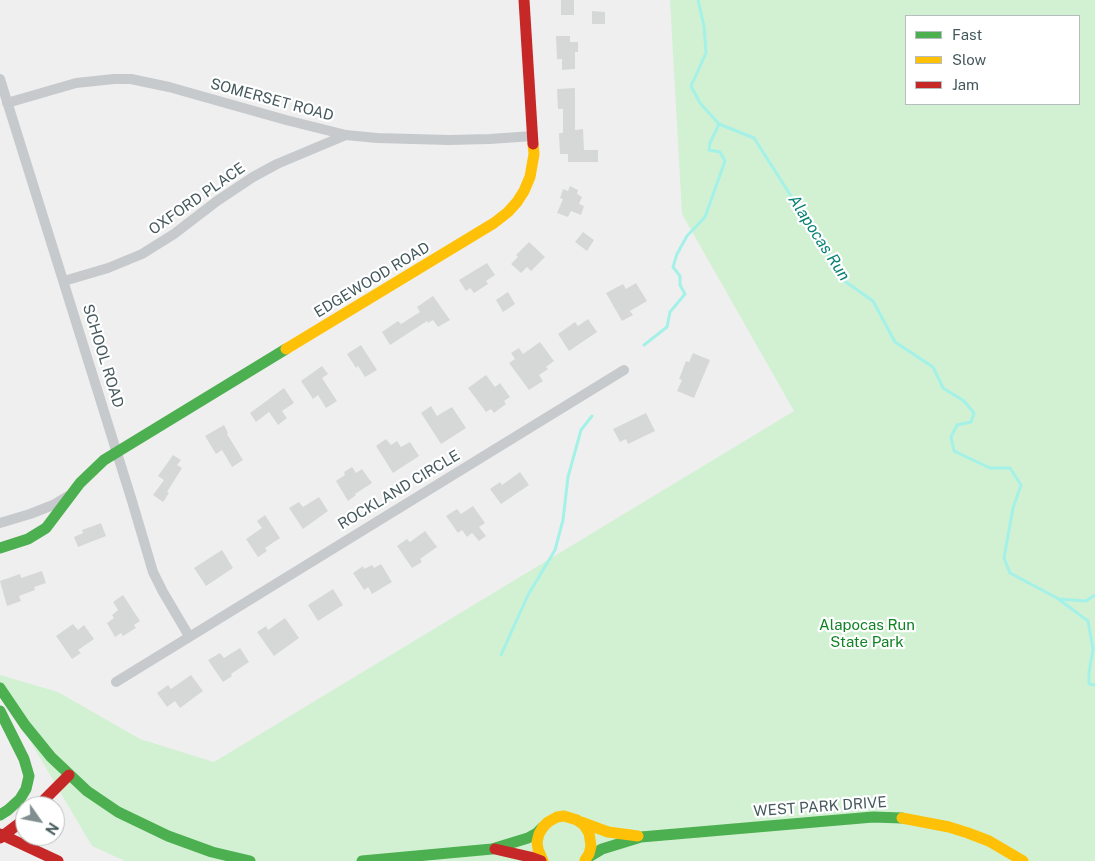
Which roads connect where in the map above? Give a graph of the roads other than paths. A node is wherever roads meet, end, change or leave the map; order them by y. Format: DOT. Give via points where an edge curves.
graph roads {
  1 [pos="524,0"];
  2 [pos="0,79"];
  3 [pos="7,103"];
  4 [pos="346,135"];
  5 [pos="533,136"];
  6 [pos="64,281"];
  7 [pos="624,370"];
  8 [pos="117,453"];
  9 [pos="72,494"];
  10 [pos="0,523"];
  11 [pos="0,548"];
  12 [pos="189,636"];
  13 [pos="116,682"];
  14 [pos="0,688"];
  15 [pos="0,711"];
  16 [pos="69,775"];
  17 [pos="48,796"];
  18 [pos="0,815"];
  19 [pos="577,820"];
  20 [pos="543,827"];
  21 [pos="15,828"];
  22 [pos="1,836"];
  23 [pos="641,837"];
  24 [pos="492,849"];
  25 [pos="586,859"];
  26 [pos="58,861"];
  27 [pos="250,861"];
  28 [pos="362,861"];
  29 [pos="542,861"];
  30 [pos="1023,861"];
  1 -- 5 [label="main road, EDGEWOOD ROAD"];
  2 -- 3 [label="street, SCHOOL ROAD"];
  3 -- 4 [label="street, SOMERSET ROAD" via="76,83 131,79"];
  3 -- 6 [label="street, SCHOOL ROAD"];
  4 -- 5 [label="street, SOMERSET ROAD" via="449,140"];
  4 -- 6 [label="street, OXFORD PLACE" via="254,177 142,254"];
  5 -- 8 [label="main road, EDGEWOOD ROAD" via="534,154 524,191 508,212 494,223"];
  6 -- 8 [label="street, SCHOOL ROAD"];
  7 -- 12 [label="street, ROCKLAND CIRCLE"];
  8 -- 9 [label="main road, EDGEWOOD ROAD" via="92,470"];
  8 -- 12 [label="street, SCHOOL ROAD" via="153,572"];
  9 -- 10 [label="street, EDGEWOOD ROAD" via="53,505"];
  9 -- 11 [label="main road, EDGEWOOD ROAD" via="46,528 28,539"];
  12 -- 13 [label="street, ROCKLAND CIRCLE"];
  14 -- 16 [label="main road" via="25,725"];
  15 -- 18 [label="main road" via="29,776 20,799"];
  16 -- 17 [label="main road"];
  16 -- 27 [label="main road" via="118,812 139,823 196,847"];
  19 -- 20 [label="main road" via="560,817"];
  19 -- 23 [label="main road, WEST PARK DRIVE" via="608,832"];
  19 -- 25 [label="main road" via="584,825 590,837 591,846"];
  20 -- 24 [label="main road" via="528,838"];
  20 -- 29 [label="main road" via="537,846"];
  21 -- 22 [label="main road"];
  22 -- 26 [label="main road"];
  23 -- 25 [label="main road, WEST PARK DRIVE" via="602,849"];
  23 -- 30 [label="main road, WEST PARK DRIVE" via="890,817 962,831 989,841"];
  24 -- 28 [label="main road"];
  24 -- 29 [label="main road"];
}
